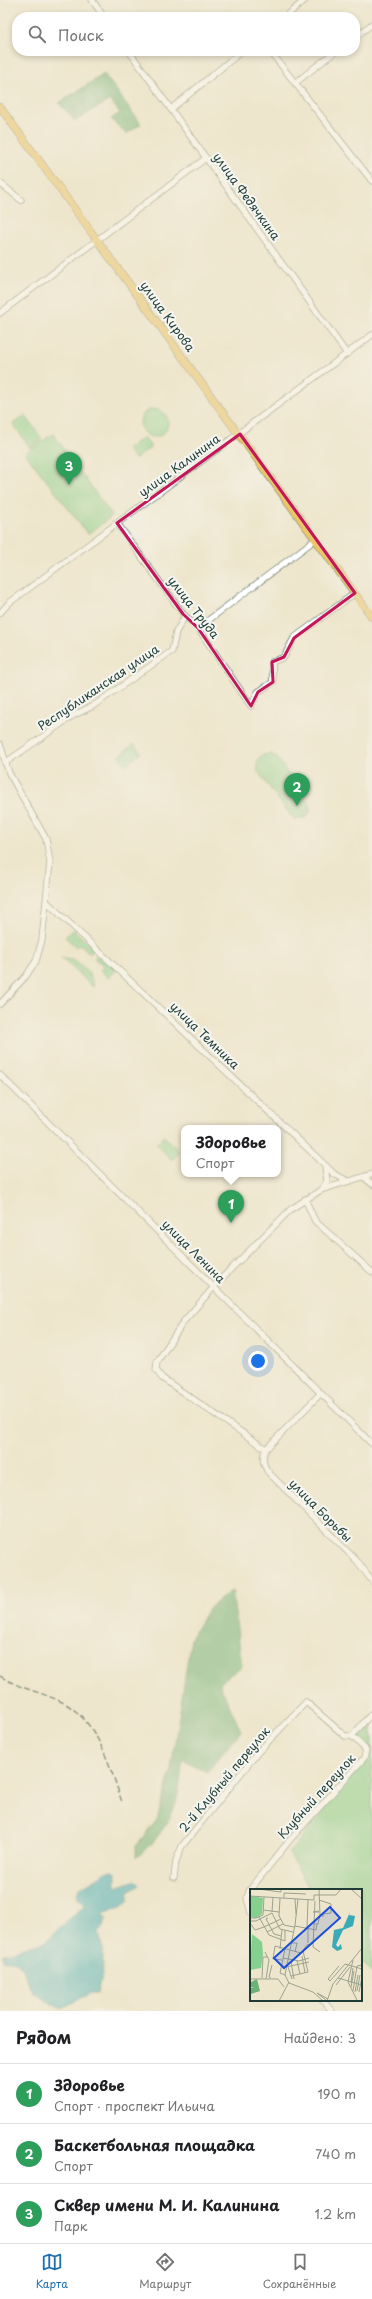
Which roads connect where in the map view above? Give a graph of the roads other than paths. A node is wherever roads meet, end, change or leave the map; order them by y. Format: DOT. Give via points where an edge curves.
graph roads {
  1 [pos="92,0"];
  2 [pos="305,0"];
  3 [pos="100,12"];
  4 [pos="291,12"];
  5 [pos="372,24"];
  6 [pos="360,33"];
  7 [pos="133,56"];
  8 [pos="236,56"];
  9 [pos="274,56"];
  10 [pos="329,56"];
  11 [pos="294,83"];
  12 [pos="0,107"];
  13 [pos="171,109"];
  14 [pos="206,158"];
  15 [pos="372,181"];
  16 [pos="0,183"];
  17 [pos="21,200"];
  18 [pos="98,240"];
  19 [pos="0,313"];
  20 [pos="372,335"];
  21 [pos="347,354"];
  22 [pos="240,434"];
  23 [pos="117,523"];
  24 [pos="316,539"];
  25 [pos="355,593"];
  26 [pos="0,613"];
  27 [pos="185,616"];
  28 [pos="372,617"];
  29 [pos="198,628"];
  30 [pos="0,744"];
  31 [pos="5,763"];
  32 [pos="47,902"];
  33 [pos="0,1004"];
  34 [pos="0,1075"];
  35 [pos="324,1164"];
  36 [pos="372,1174"];
  37 [pos="365,1178"];
  38 [pos="349,1181"];
  39 [pos="372,1184"];
  40 [pos="321,1190"];
  41 [pos="305,1199"];
  42 [pos="372,1272"];
  43 [pos="214,1287"];
  44 [pos="321,1393"];
  45 [pos="372,1444"];
  46 [pos="266,1449"];
  47 [pos="372,1581"];
  48 [pos="306,1702"];
  49 [pos="372,1713"];
  50 [pos="352,1736"];
  51 [pos="174,1878"];
  52 [pos="250,1889"];
  53 [pos="250,1890"];
  54 [pos="250,1908"];
  55 [pos="323,2001"];
  56 [pos="332,2011"];
  1 -- 3 [label="street"];
  2 -- 4 [label="street"];
  5 -- 6 [label="street"];
  7 -- 13 [label="street, улица Федячкина"];
  8 -- 13 [label="street"];
  9 -- 11 [label="street"];
  10 -- 11 [label="street"];
  11 -- 15 [label="street"];
  12 -- 18 [label="main road, улица Кирова"];
  13 -- 14 [label="street, улица Федячкина"];
  14 -- 18 [label="street"];
  14 -- 21 [label="street, улица Федячкина"];
  16 -- 17 [label="street"];
  18 -- 19 [label="street"];
  18 -- 22 [label="main road, улица Кирова"];
  20 -- 21 [label="street, улица Калинина"];
  21 -- 22 [label="street, улица Калинина"];
  22 -- 23 [label="street, улица Калинина"];
  22 -- 24 [label="main road, улица Кирова"];
  23 -- 26 [label="street, улица Калинина" via="9,603"];
  23 -- 27 [label="street, улица Труда"];
  24 -- 25 [label="main road, улица Кирова"];
  24 -- 29 [label="street"];
  25 -- 28 [label="main road, улица Кирова"];
  25 -- 29 [label="street, улица Труда" via="294,638 284,657 272,662 273,682 258,692 251,706"];
  27 -- 29 [label="street, улица Труда"];
  27 -- 31 [label="street, Республиканская улица" via="176,632 172,651"];
  30 -- 31 [label="street"];
  31 -- 32 [label="street" via="46,839 50,862"];
  32 -- 33 [label="street" via="42,940 36,961"];
  32 -- 35 [label="street, улица Темника"];
  34 -- 43 [label="street, улица Ленина"];
  35 -- 38 [label="street, улица Темника" via="341,1178"];
  35 -- 40 [label="street" via="328,1175"];
  36 -- 37 [label="street"];
  37 -- 38 [label="street"];
  37 -- 39 [label="street"];
  38 -- 40 [label="street"];
  40 -- 41 [label="street"];
  41 -- 42 [label="street" via="316,1221"];
  41 -- 43 [label="street" via="291,1208"];
  43 -- 44 [label="street, улица Ленина"];
  43 -- 46 [label="street" via="178,1329 156,1362 156,1370 162,1378"];
  44 -- 45 [label="street, улица Ленина"];
  44 -- 46 [label="street"];
  46 -- 47 [label="street, улица Борьбы" via="263,1460 269,1473 358,1562"];
  48 -- 50 [label="street, Клубный переулок" via="345,1736"];
  48 -- 51 [label="street, 2-й Клубный переулок" via="258,1751 182,1846 176,1861"];
  49 -- 50 [label="street"];
  50 -- 52 [label="street, Клубный переулок" via="366,1750 364,1758"];
  53 -- 54 [label="street, Клубный переулок"];
  55 -- 56 [label="street"];
}
